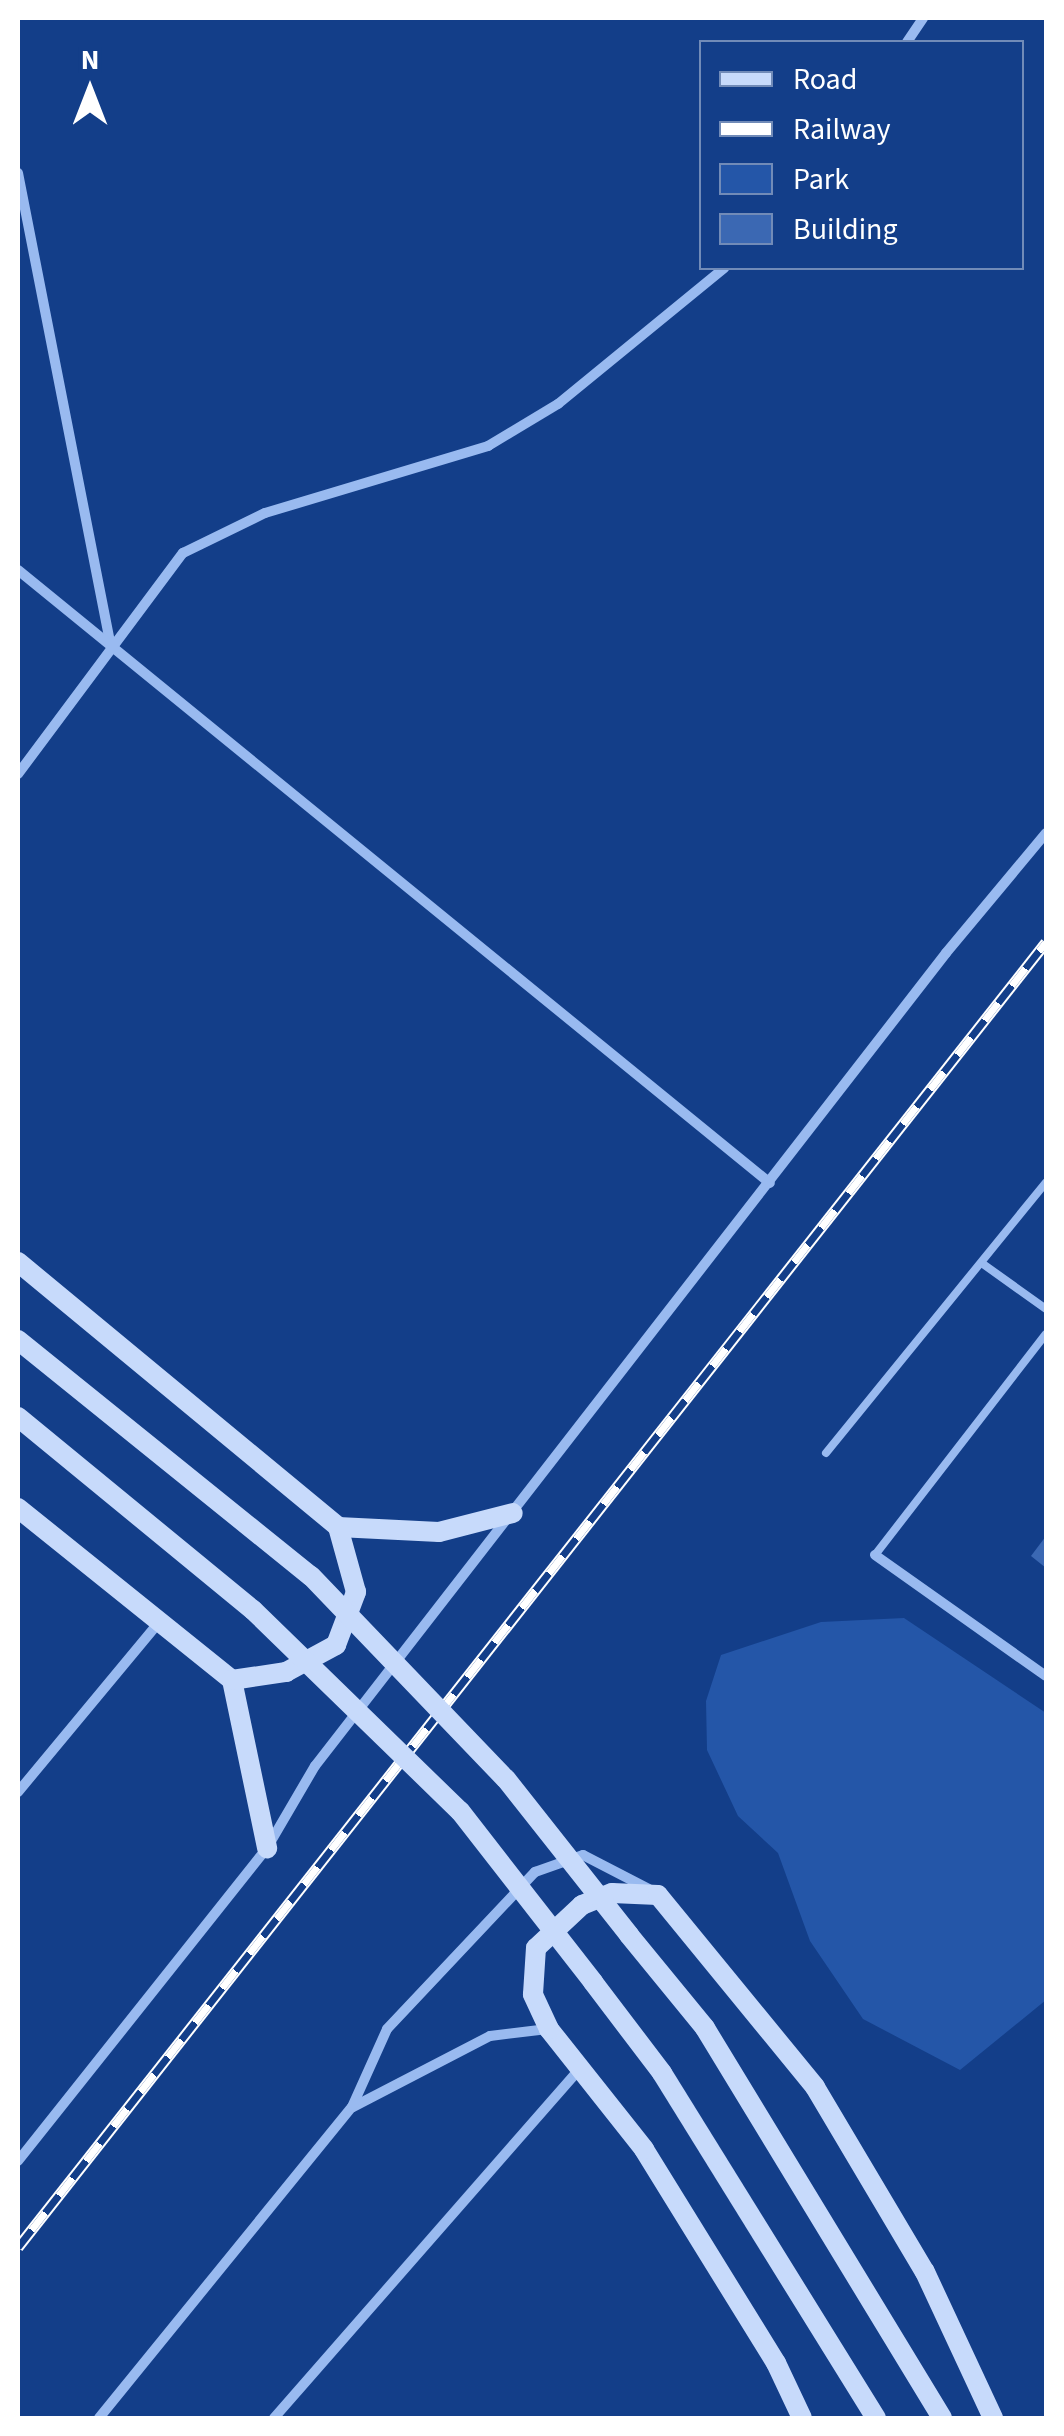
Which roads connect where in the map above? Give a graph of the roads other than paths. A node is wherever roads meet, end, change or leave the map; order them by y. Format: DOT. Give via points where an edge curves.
graph roads {
  1 [pos="923,18"];
  2 [pos="908,40"];
  3 [pos="18,172"];
  4 [pos="722,270"];
  5 [pos="18,570"];
  6 [pos="111,648"];
  7 [pos="18,774"];
  8 [pos="1046,833"];
  9 [pos="1046,1182"];
  10 [pos="770,1183"];
  11 [pos="18,1262"];
  12 [pos="983,1264"];
  13 [pos="1046,1309"];
  14 [pos="1046,1334"];
  15 [pos="18,1340"];
  16 [pos="18,1417"];
  17 [pos="826,1453"];
  18 [pos="18,1508"];
  19 [pos="514,1513"];
  20 [pos="338,1528"];
  21 [pos="875,1555"];
  22 [pos="159,1622"];
  23 [pos="1046,1676"];
  24 [pos="232,1680"];
  25 [pos="18,1792"];
  26 [pos="267,1848"];
  27 [pos="658,1895"];
  28 [pos="549,2028"];
  29 [pos="580,2068"];
  30 [pos="352,2107"];
  31 [pos="18,2161"];
  32 [pos="98,2418"];
  33 [pos="274,2418"];
  34 [pos="802,2418"];
  35 [pos="876,2418"];
  36 [pos="942,2418"];
  37 [pos="993,2418"];
  1 -- 2 [label="street"];
  3 -- 6 [label="street"];
  4 -- 6 [label="street" via="512,434 430,468 265,513 183,552"];
  5 -- 6 [label="street"];
  6 -- 7 [label="street"];
  6 -- 10 [label="street"];
  8 -- 10 [label="street"];
  9 -- 12 [label="lane"];
  10 -- 19 [label="street"];
  11 -- 20 [label="street"];
  12 -- 13 [label="lane"];
  12 -- 17 [label="lane"];
  14 -- 21 [label="lane"];
  15 -- 36 [label="street, bridge" via="311,1576 506,1779 705,2028"];
  16 -- 35 [label="street, bridge" via="253,1610 460,1812 662,2073"];
  18 -- 22 [label="street"];
  19 -- 20 [label="street" via="439,1532"];
  19 -- 26 [label="street" via="315,1766"];
  20 -- 24 [label="street" via="356,1592 336,1645 286,1672"];
  21 -- 23 [label="street"];
  22 -- 24 [label="street"];
  22 -- 25 [label="street"];
  24 -- 26 [label="street"];
  26 -- 31 [label="street"];
  27 -- 28 [label="street" via="612,1893 582,1905 536,1948 533,1994"];
  27 -- 30 [label="street" via="583,1855 535,1872 387,2029"];
  27 -- 37 [label="street" via="815,2087 925,2272"];
  28 -- 29 [label="street"];
  28 -- 30 [label="street" via="490,2036"];
  29 -- 33 [label="street"];
  29 -- 34 [label="street" via="644,2149 776,2363"];
  30 -- 32 [label="street"];
}
